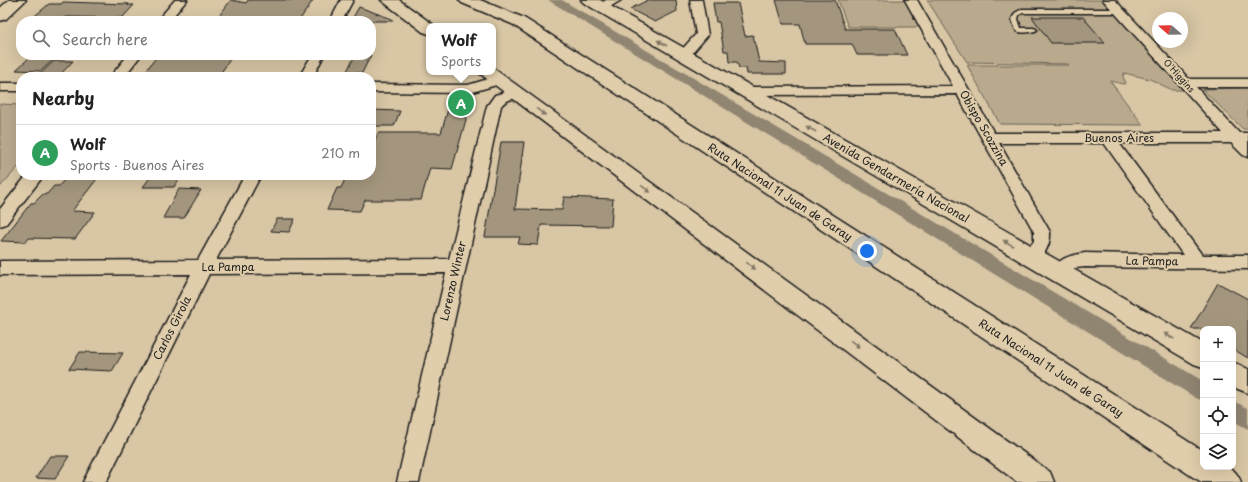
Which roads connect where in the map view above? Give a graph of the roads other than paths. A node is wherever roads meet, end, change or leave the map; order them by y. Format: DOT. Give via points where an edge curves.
graph roads {
  1 [pos="18,0"];
  2 [pos="180,0"];
  3 [pos="347,0"];
  4 [pos="389,0"];
  5 [pos="467,0"];
  6 [pos="495,0"];
  7 [pos="696,0"];
  8 [pos="911,0"];
  9 [pos="1109,0"];
  10 [pos="601,2"];
  11 [pos="1119,11"];
  12 [pos="0,16"];
  13 [pos="167,16"];
  14 [pos="339,16"];
  15 [pos="518,21"];
  16 [pos="426,27"];
  17 [pos="1034,30"];
  18 [pos="684,55"];
  19 [pos="131,60"];
  20 [pos="315,60"];
  21 [pos="120,72"];
  22 [pos="309,72"];
  23 [pos="500,81"];
  24 [pos="1185,83"];
  25 [pos="1248,83"];
  26 [pos="0,87"];
  27 [pos="16,87"];
  28 [pos="376,88"];
  29 [pos="962,90"];
  30 [pos="746,91"];
  31 [pos="990,138"];
  32 [pos="1108,138"];
  33 [pos="1241,138"];
  34 [pos="1248,152"];
  35 [pos="32,180"];
  36 [pos="250,180"];
  37 [pos="0,220"];
  38 [pos="1031,256"];
  39 [pos="1198,262"];
  40 [pos="1248,262"];
  41 [pos="456,266"];
  42 [pos="0,268"];
  43 [pos="203,268"];
  44 [pos="1060,273"];
  45 [pos="1200,354"];
  46 [pos="1236,375"];
  47 [pos="1248,382"];
  48 [pos="1200,465"];
  49 [pos="1208,470"];
  50 [pos="94,482"];
  51 [pos="408,482"];
  52 [pos="1040,482"];
  53 [pos="1227,482"];
  1 -- 12 [label="main road"];
  2 -- 13 [label="street"];
  3 -- 14 [label="street"];
  4 -- 16 [label="main road"];
  5 -- 15 [label="main road, Ruta Nacional 11 Juan de Garay"];
  6 -- 15 [label="main road, Ruta Nacional 11 Juan de Garay"];
  7 -- 18 [label="street" via="702,35"];
  8 -- 29 [label="street, Obispo Scozzina"];
  9 -- 11 [label="street, O'Higgins"];
  18 -- 10 [label="main road, Avenida Gendarmería Nacional, one-way"];
  11 -- 17 [label="lane" via="1022,10 1017,14 1015,19 1019,30"];
  11 -- 24 [label="street, O'Higgins"];
  15 -- 48 [label="main road, Ruta Nacional 11 Juan de Garay"];
  18 -- 30 [label="main road, Avenida Gendarmería Nacional"];
  19 -- 21 [label="street"];
  20 -- 22 [label="street"];
  23 -- 28 [label="street" via="469,89"];
  23 -- 41 [label="street, Lorenzo Winter" via="500,98 494,106"];
  23 -- 52 [label="main road, one-way"];
  24 -- 25 [label="street"];
  24 -- 33 [label="street, O'Higgins"];
  26 -- 27 [label="street"];
  29 -- 30 [label="street"];
  29 -- 31 [label="street, Obispo Scozzina"];
  38 -- 30 [label="main road, Avenida Gendarmería Nacional, one-way"];
  31 -- 32 [label="street, Buenos Aires"];
  31 -- 38 [label="street, Obispo Scozzina" via="1042,232 1042,242"];
  32 -- 33 [label="street, Buenos Aires"];
  32 -- 39 [label="street"];
  33 -- 34 [label="street, O'Higgins"];
  35 -- 37 [label="street"];
  36 -- 43 [label="street, Carlos Girola"];
  38 -- 44 [label="main road, Avenida Gendarmería Nacional"];
  39 -- 40 [label="street, La Pampa"];
  39 -- 44 [label="street, La Pampa" via="1085,260 1070,262"];
  41 -- 43 [label="street, La Pampa"];
  41 -- 51 [label="street, Lorenzo Winter"];
  42 -- 43 [label="street, La Pampa"];
  43 -- 50 [label="street, Carlos Girola"];
  45 -- 44 [label="main road, Avenida Gendarmería Nacional, one-way"];
  46 -- 47 [label="main road"];
  49 -- 53 [label="main road, Ruta Nacional 11 Juan de Garay"];
}
